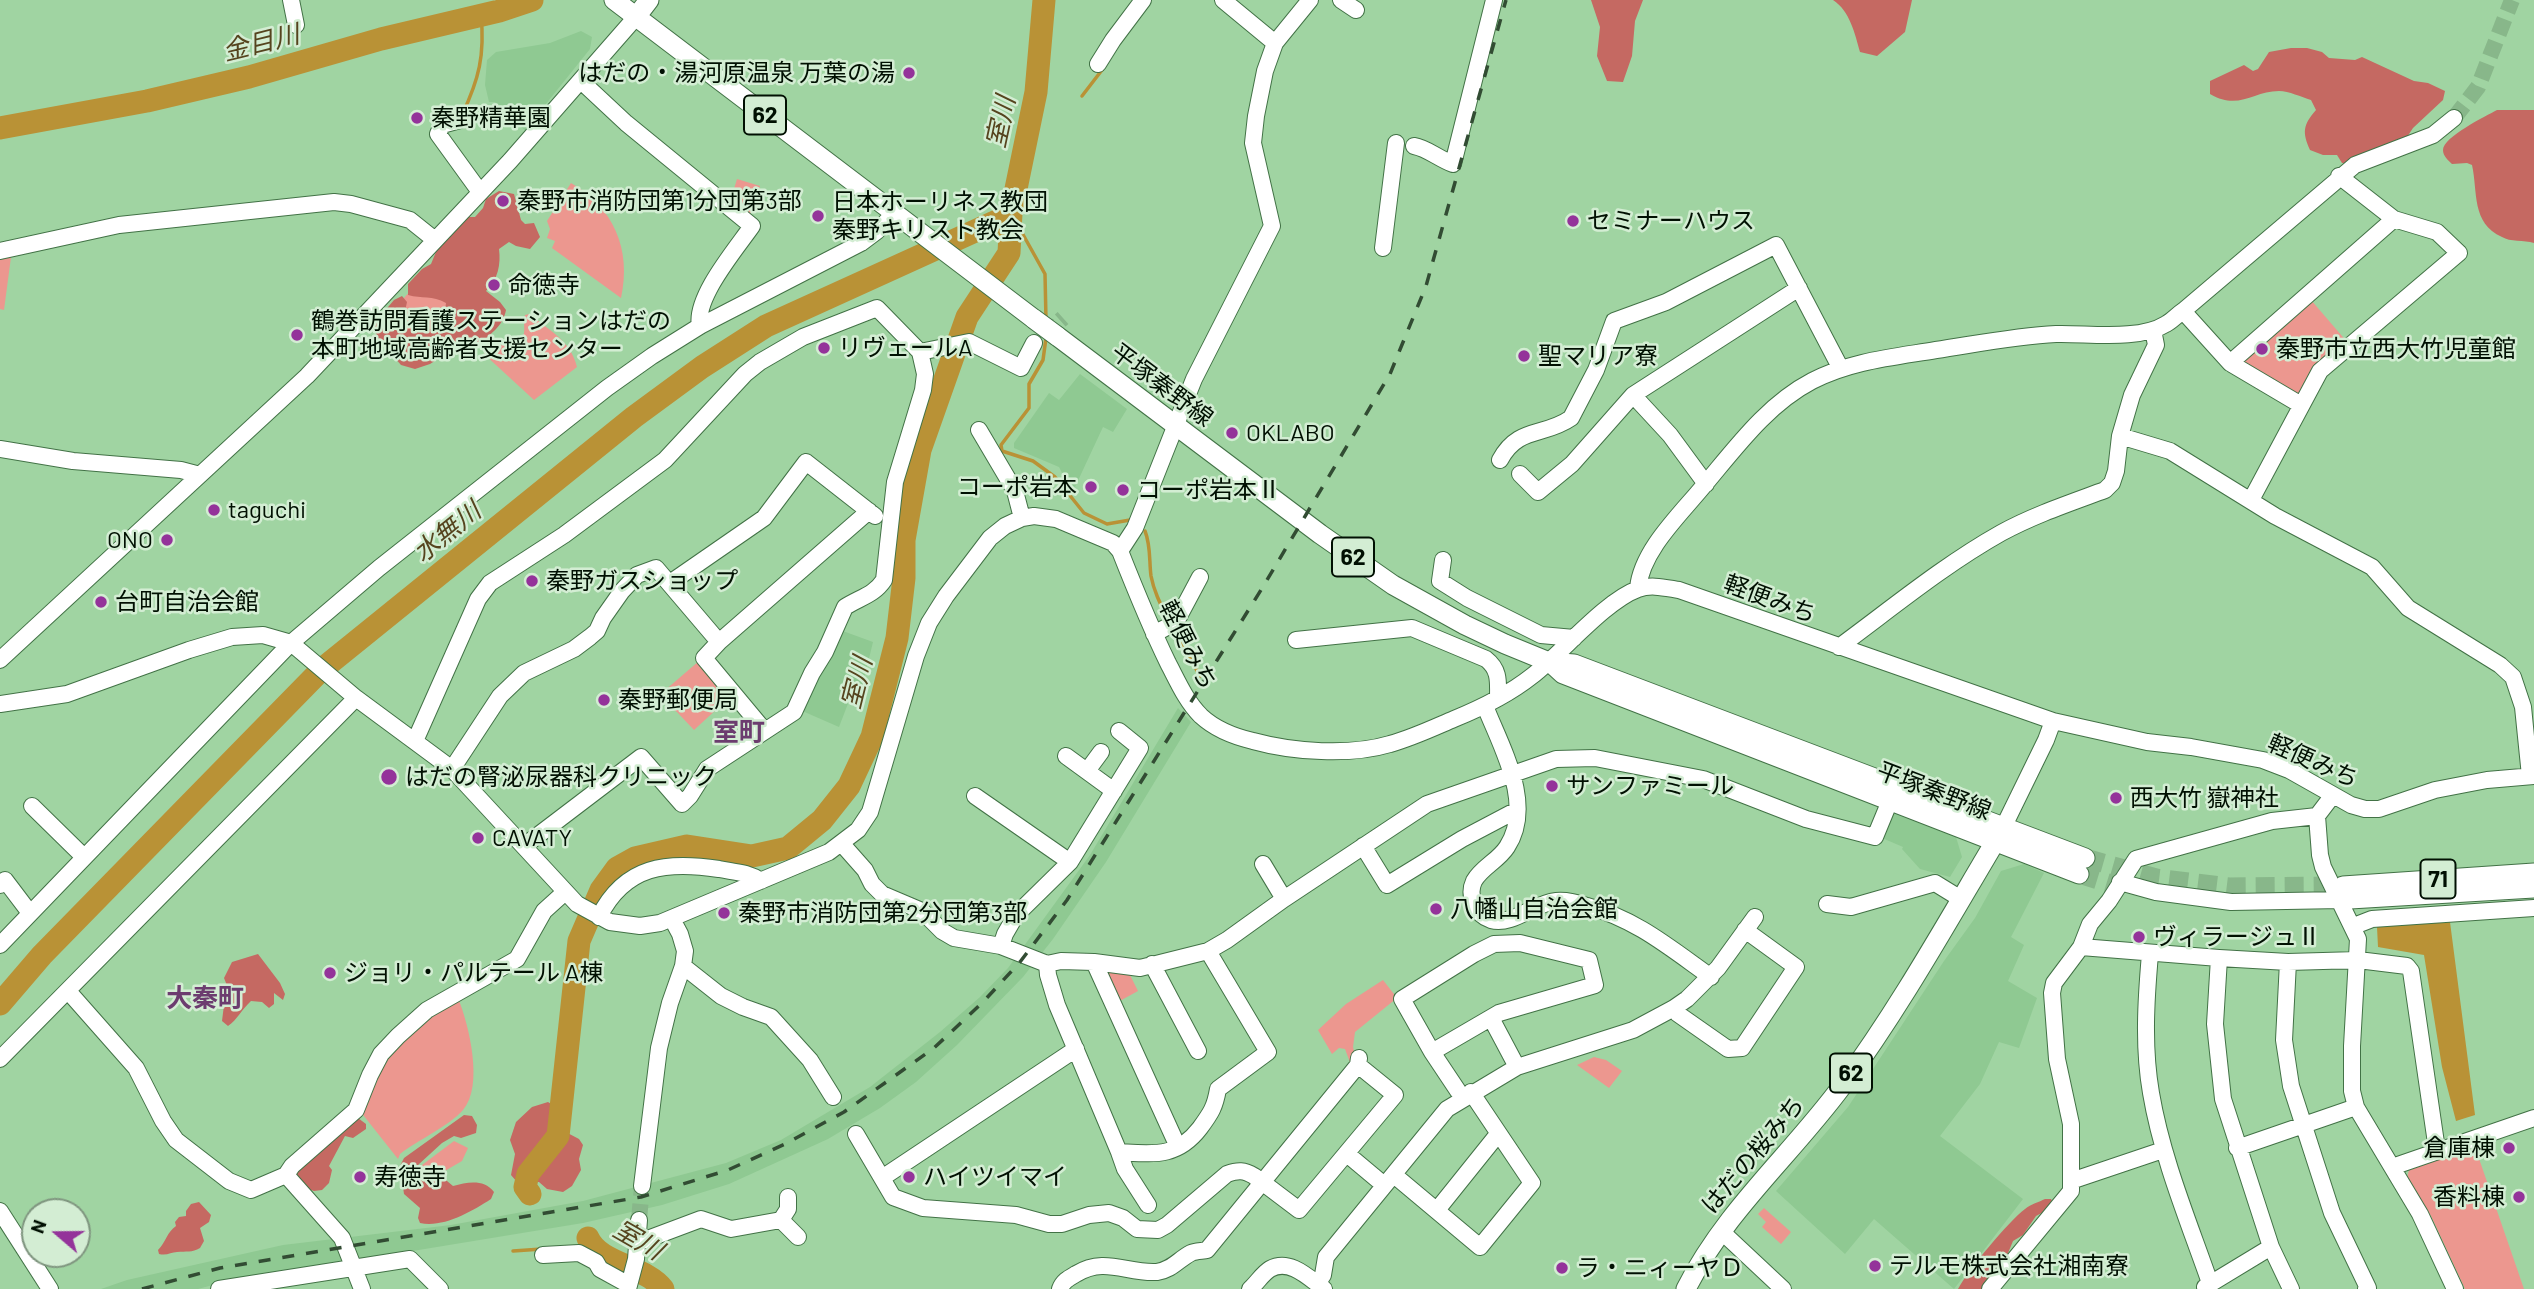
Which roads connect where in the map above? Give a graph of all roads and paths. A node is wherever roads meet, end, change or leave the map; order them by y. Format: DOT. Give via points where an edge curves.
graph roads {
  1 [pos="291,0"];
  2 [pos="614,0"];
  3 [pos="649,0"];
  4 [pos="1143,0"];
  5 [pos="1223,0"];
  6 [pos="1310,0"];
  7 [pos="1341,0"];
  8 [pos="1494,0"];
  9 [pos="1356,10"];
  10 [pos="636,17"];
  11 [pos="296,26"];
  12 [pos="1275,43"];
  13 [pos="1098,64"];
  14 [pos="581,81"];
  15 [pos="2454,118"];
  16 [pos="460,120"];
  17 [pos="1396,143"];
  18 [pos="1414,146"];
  19 [pos="2339,176"];
  20 [pos="480,192"];
  21 [pos="894,214"];
  22 [pos="2395,219"];
  23 [pos="435,240"];
  24 [pos="1383,248"];
  25 [pos="0,251"];
  26 [pos="1799,288"];
  27 [pos="2183,311"];
  28 [pos="700,326"];
  29 [pos="2153,330"];
  30 [pos="1034,343"];
  31 [pos="920,352"];
  32 [pos="2230,363"];
  33 [pos="1841,369"];
  34 [pos="1633,395"];
  35 [pos="2301,405"];
  36 [pos="1175,425"];
  37 [pos="979,430"];
  38 [pos="2120,436"];
  39 [pos="0,449"];
  40 [pos="1500,460"];
  41 [pos="1520,474"];
  42 [pos="200,475"];
  43 [pos="1706,484"];
  44 [pos="2251,500"];
  45 [pos="869,511"];
  46 [pos="1022,517"];
  47 [pos="890,522"];
  48 [pos="1120,551"];
  49 [pos="1443,560"];
  50 [pos="1200,576"];
  51 [pos="670,583"];
  52 [pos="1638,588"];
  53 [pos="1165,628"];
  54 [pos="1574,638"];
  55 [pos="1296,640"];
  56 [pos="719,642"];
  57 [pos="293,644"];
  58 [pos="1839,647"];
  59 [pos="0,660"];
  60 [pos="1549,662"];
  61 [pos="354,696"];
  62 [pos="1492,702"];
  63 [pos="0,704"];
  64 [pos="2053,721"];
  65 [pos="764,730"];
  66 [pos="1119,731"];
  67 [pos="415,741"];
  68 [pos="1101,752"];
  69 [pos="1066,756"];
  70 [pos="452,769"];
  71 [pos="1087,771"];
  72 [pos="1512,775"];
  73 [pos="2532,776"];
  74 [pos="1114,791"];
  75 [pos="1893,794"];
  76 [pos="2333,795"];
  77 [pos="975,796"];
  78 [pos="32,806"];
  79 [pos="1517,810"];
  80 [pos="2317,816"];
  81 [pos="1999,834"];
  82 [pos="842,844"];
  83 [pos="524,846"];
  84 [pos="1363,846"];
  85 [pos="84,857"];
  86 [pos="1070,862"];
  87 [pos="1263,864"];
  88 [pos="2082,866"];
  89 [pos="2534,873"];
  90 [pos="761,881"];
  91 [pos="2120,882"];
  92 [pos="0,885"];
  93 [pos="2534,888"];
  94 [pos="565,892"];
  95 [pos="2345,895"];
  96 [pos="1961,898"];
  97 [pos="1284,899"];
  98 [pos="1827,904"];
  99 [pos="2534,908"];
  100 [pos="30,913"];
  101 [pos="598,917"];
  102 [pos="672,919"];
  103 [pos="2354,926"];
  104 [pos="0,945"];
  105 [pos="1001,946"];
  106 [pos="2081,947"];
  107 [pos="1208,951"];
  108 [pos="2150,954"];
  109 [pos="2219,958"];
  110 [pos="2358,960"];
  111 [pos="1094,962"];
  112 [pos="2288,962"];
  113 [pos="1047,964"];
  114 [pos="1152,964"];
  115 [pos="683,966"];
  116 [pos="1710,977"];
  117 [pos="68,991"];
  118 [pos="1674,1009"];
  119 [pos="1491,1018"];
  120 [pos="1076,1048"];
  121 [pos="1198,1051"];
  122 [pos="1432,1052"];
  123 [pos="0,1059"];
  124 [pos="1517,1067"];
  125 [pos="1464,1092"];
  126 [pos="833,1097"];
  127 [pos="2356,1107"];
  128 [pos="2534,1118"];
  129 [pos="2303,1124"];
  130 [pos="856,1134"];
  131 [pos="1498,1134"];
  132 [pos="1178,1147"];
  133 [pos="2237,1147"];
  134 [pos="2163,1150"];
  135 [pos="2437,1150"];
  136 [pos="1119,1152"];
  137 [pos="1347,1154"];
  138 [pos="2392,1167"];
  139 [pos="286,1175"];
  140 [pos="882,1178"];
  141 [pos="1262,1181"];
  142 [pos="2071,1181"];
  143 [pos="1392,1183"];
  144 [pos="642,1185"];
  145 [pos="788,1197"];
  146 [pos="1148,1205"];
  147 [pos="1437,1210"];
  148 [pos="0,1211"];
  149 [pos="639,1220"];
  150 [pos="781,1220"];
  151 [pos="1721,1231"];
  152 [pos="798,1237"];
  153 [pos="2271,1247"];
  154 [pos="636,1251"];
  155 [pos="543,1255"];
  156 [pos="354,1266"];
  157 [pos="629,1284"];
  158 [pos="2207,1286"];
  159 [pos="1321,1287"];
  160 [pos="50,1289"];
  161 [pos="219,1289"];
  162 [pos="362,1289"];
  163 [pos="440,1289"];
  164 [pos="1060,1289"];
  165 [pos="1250,1289"];
  166 [pos="1686,1289"];
  167 [pos="1783,1289"];
  168 [pos="1990,1289"];
  169 [pos="2291,1289"];
  170 [pos="2366,1289"];
  171 [pos="2455,1289"];
  1 -- 11 [label="street"];
  2 -- 10 [label="main road"];
  3 -- 10 [label="main road"];
  4 -- 13 [label="street"];
  5 -- 12 [label="street"];
  6 -- 12 [label="street"];
  7 -- 9 [label="street"];
  8 -- 18 [label="street" via="1453,164"];
  10 -- 14 [label="street"];
  10 -- 21 [label="main road, 62"];
  12 -- 36 [label="street" via="1265,71 1254,143 1272,226"];
  14 -- 20 [label="street"];
  14 -- 28 [label="street" via="752,226 705,294"];
  15 -- 19 [label="street" via="2433,135 2365,160"];
  16 -- 20 [label="street" via="442,125 438,134"];
  17 -- 24 [label="street"];
  19 -- 22 [label="street"];
  19 -- 27 [label="street"];
  20 -- 23 [label="street"];
  21 -- 28 [label="street" via="861,243"];
  21 -- 36 [label="main road, 平塚秦野線 / 62, bridge"];
  22 -- 32 [label="street"];
  22 -- 35 [label="street" via="2437,232 2459,253 2320,371"];
  23 -- 25 [label="street" via="410,220 334,202 119,225"];
  23 -- 42 [label="street" via="307,376"];
  26 -- 33 [label="street"];
  26 -- 34 [label="street"];
  26 -- 40 [label="street" via="1776,245 1666,302 1619,317 1570,418 1520,437"];
  27 -- 29 [label="street"];
  27 -- 32 [label="street"];
  28 -- 57 [label="street" via="607,388 379,568"];
  29 -- 33 [label="street" via="2017,337"];
  29 -- 38 [label="street" via="2156,345 2137,382"];
  30 -- 31 [label="street" via="1021,368 969,341"];
  31 -- 47 [label="street" via="923,390 895,482"];
  31 -- 67 [label="street" via="877,308 803,337 760,362 665,460 491,583 478,598"];
  32 -- 35 [label="street"];
  33 -- 43 [label="street" via="1782,401 1756,424"];
  34 -- 41 [label="street" via="1572,464 1538,492"];
  34 -- 43 [label="street"];
  35 -- 44 [label="street"];
  36 -- 48 [label="street" via="1135,528"];
  36 -- 60 [label="main road, 平塚秦野線 / 62" via="1394,585 1465,625"];
  37 -- 46 [label="street" via="1014,491"];
  38 -- 44 [label="street" via="2170,451"];
  38 -- 58 [label="street" via="2116,471 2105,489 2001,534"];
  39 -- 42 [label="street"];
  42 -- 59 [label="street"];
  43 -- 52 [label="street" via="1648,556"];
  44 -- 73 [label="street" via="2372,567 2408,608 2500,664 2513,677 2523,708"];
  45 -- 47 [label="street"];
  45 -- 51 [label="street" via="810,456 764,518"];
  45 -- 56 [label="street"];
  46 -- 48 [label="street" via="1056,519 1105,538"];
  46 -- 82 [label="street" via="990,538 929,624 870,812"];
  47 -- 65 [label="street" via="887,569 878,590 845,607 794,712"];
  48 -- 53 [label="street, 軽便みち"];
  49 -- 54 [label="street" via="1440,581 1467,598 1541,635"];
  50 -- 53 [label="street"];
  51 -- 56 [label="street"];
  51 -- 70 [label="street" via="656,568 637,575 597,631 574,649 524,673 500,696"];
  52 -- 54 [label="street, 軽便みち"];
  52 -- 58 [label="street, 軽便みち" via="1679,590"];
  53 -- 62 [label="street, 軽便みち" via="1185,697 1203,718 1219,729 1272,746 1311,751 1387,745"];
  54 -- 60 [label="street, 軽便みち"];
  55 -- 62 [label="street" via="1412,628 1493,664 1498,677"];
  56 -- 65 [label="street" via="704,658"];
  57 -- 61 [label="street"];
  57 -- 63 [label="street" via="263,635 232,637 67,694"];
  57 -- 85 [label="street"];
  58 -- 64 [label="street, 軽便みち"];
  60 -- 62 [label="street, 軽便みち"];
  60 -- 75 [label="main road, 平塚秦野線 / 62" via="1563,674"];
  61 -- 67 [label="street"];
  61 -- 117 [label="street"];
  62 -- 72 [label="street"];
  64 -- 76 [label="street, 軽便みち" via="2263,760"];
  64 -- 81 [label="street"];
  65 -- 83 [label="street" via="707,769 682,804 641,757"];
  66 -- 74 [label="street" via="1140,748"];
  67 -- 70 [label="street"];
  68 -- 71 [label="street"];
  69 -- 71 [label="street"];
  70 -- 83 [label="street"];
  71 -- 74 [label="street"];
  72 -- 75 [label="street" via="1556,758 1595,758 1703,779 1806,819 1875,837"];
  72 -- 79 [label="street"];
  72 -- 84 [label="street" via="1427,804"];
  73 -- 76 [label="street, 軽便みち" via="2435,790 2379,809 2351,805"];
  74 -- 86 [label="street"];
  75 -- 81 [label="main road, 平塚秦野線 / 62"];
  76 -- 80 [label="street"];
  77 -- 86 [label="street"];
  78 -- 85 [label="street"];
  79 -- 84 [label="street" via="1387,885"];
  79 -- 116 [label="street" via="1508,846 1473,883 1473,902 1480,915 1504,921 1559,900 1601,910 1633,922"];
  80 -- 91 [label="street" via="2272,821 2136,859"];
  80 -- 95 [label="street" via="2323,867"];
  81 -- 88 [label="main road, 平塚秦野線"];
  81 -- 96 [label="main road, はだの桜みち / 62"];
  82 -- 90 [label="street"];
  82 -- 105 [label="street" via="882,894 922,911 954,938"];
  83 -- 94 [label="street"];
  84 -- 97 [label="street"];
  85 -- 100 [label="street"];
  86 -- 105 [label="street" via="1016,915"];
  87 -- 97 [label="street"];
  89 -- 95 [label="main road, 71"];
  90 -- 101 [label="street" via="750,874 668,865 620,887"];
  90 -- 102 [label="street"];
  91 -- 95 [label="street" via="2231,902"];
  91 -- 106 [label="street" via="2090,924"];
  92 -- 100 [label="street" via="5,880"];
  93 -- 95 [label="main road, 71"];
  94 -- 101 [label="street"];
  94 -- 139 [label="street" via="544,911 517,959 427,1010 398,1036 381,1054 356,1110"];
  95 -- 103 [label="street"];
  96 -- 98 [label="street" via="1935,883 1850,907"];
  96 -- 151 [label="main road, はだの桜みち / 62" via="1840,1089"];
  97 -- 107 [label="street"];
  99 -- 103 [label="street" via="2372,919"];
  100 -- 104 [label="street"];
  101 -- 102 [label="street" via="640,926"];
  102 -- 115 [label="street" via="683,943"];
  103 -- 110 [label="street"];
  105 -- 113 [label="street"];
  106 -- 108 [label="street"];
  106 -- 142 [label="street" via="2054,983 2052,993 2057,1059 2071,1124"];
  107 -- 114 [label="street"];
  107 -- 132 [label="street" via="1268,1052 1218,1089 1215,1109 1188,1144"];
  108 -- 109 [label="street"];
  108 -- 134 [label="street" via="2146,1041"];
  109 -- 112 [label="street"];
  109 -- 133 [label="street" via="2216,1051"];
  110 -- 112 [label="street"];
  110 -- 127 [label="street" via="2351,1046"];
  110 -- 135 [label="street" via="2407,966 2411,971"];
  111 -- 113 [label="street"];
  111 -- 114 [label="street" via="1140,968"];
  111 -- 132 [label="street"];
  112 -- 129 [label="street" via="2285,1053"];
  113 -- 120 [label="street" via="1057,1005"];
  114 -- 121 [label="street"];
  115 -- 126 [label="street" via="721,996 771,1017 810,1060"];
  115 -- 144 [label="street" via="659,1048"];
  116 -- 118 [label="street"];
  116 -- 118 [label="street" via="1750,924 1797,967 1742,1048 1728,1049"];
  117 -- 123 [label="street"];
  117 -- 139 [label="street" via="136,1068 163,1121 183,1147 245,1189 259,1189"];
  118 -- 124 [label="street" via="1633,1030"];
  119 -- 122 [label="street"];
  119 -- 122 [label="street" via="1595,985 1589,960 1520,943 1494,944 1474,954 1402,999"];
  119 -- 124 [label="street"];
  120 -- 136 [label="street"];
  120 -- 140 [label="street"];
  122 -- 125 [label="street"];
  124 -- 125 [label="street"];
  125 -- 131 [label="street"];
  125 -- 143 [label="street"];
  127 -- 129 [label="street"];
  127 -- 138 [label="street"];
  128 -- 135 [label="street"];
  129 -- 133 [label="street"];
  129 -- 170 [label="street" via="2332,1213"];
  130 -- 140 [label="street"];
  131 -- 147 [label="street"];
  131 -- 147 [label="street" via="1532,1183 1480,1247"];
  132 -- 136 [label="street" via="1152,1154"];
  133 -- 153 [label="street"];
  134 -- 142 [label="street"];
  134 -- 158 [label="street"];
  135 -- 138 [label="street"];
  136 -- 146 [label="street"];
  137 -- 141 [label="street" via="1299,1210"];
  137 -- 141 [label="street" via="1395,1096 1358,1061"];
  137 -- 143 [label="street"];
  138 -- 171 [label="street"];
  139 -- 156 [label="street" via="342,1238"];
  140 -- 141 [label="street" via="891,1196 923,1208 1016,1215 1049,1224 1109,1213 1149,1231 1167,1225 1227,1174 1247,1171"];
  141 -- 164 [label="street" via="1208,1250 1191,1253 1159,1272 1098,1266 1079,1272"];
  142 -- 168 [label="street" via="2071,1191"];
  143 -- 147 [label="street"];
  143 -- 159 [label="street" via="1326,1257"];
  145 -- 150 [label="street"];
  148 -- 160 [label="street"];
  149 -- 154 [label="street"];
  150 -- 152 [label="street"];
  150 -- 154 [label="street" via="731,1229 701,1219"];
  151 -- 166 [label="main road, はだの桜みち / 62"];
  151 -- 167 [label="street"];
  153 -- 158 [label="street"];
  153 -- 169 [label="street"];
  154 -- 157 [label="street"];
  155 -- 157 [label="street" via="579,1253"];
  156 -- 161 [label="street"];
  156 -- 162 [label="street"];
  156 -- 163 [label="street" via="410,1259"];
  159 -- 165 [label="street" via="1284,1266 1270,1269"];
}
